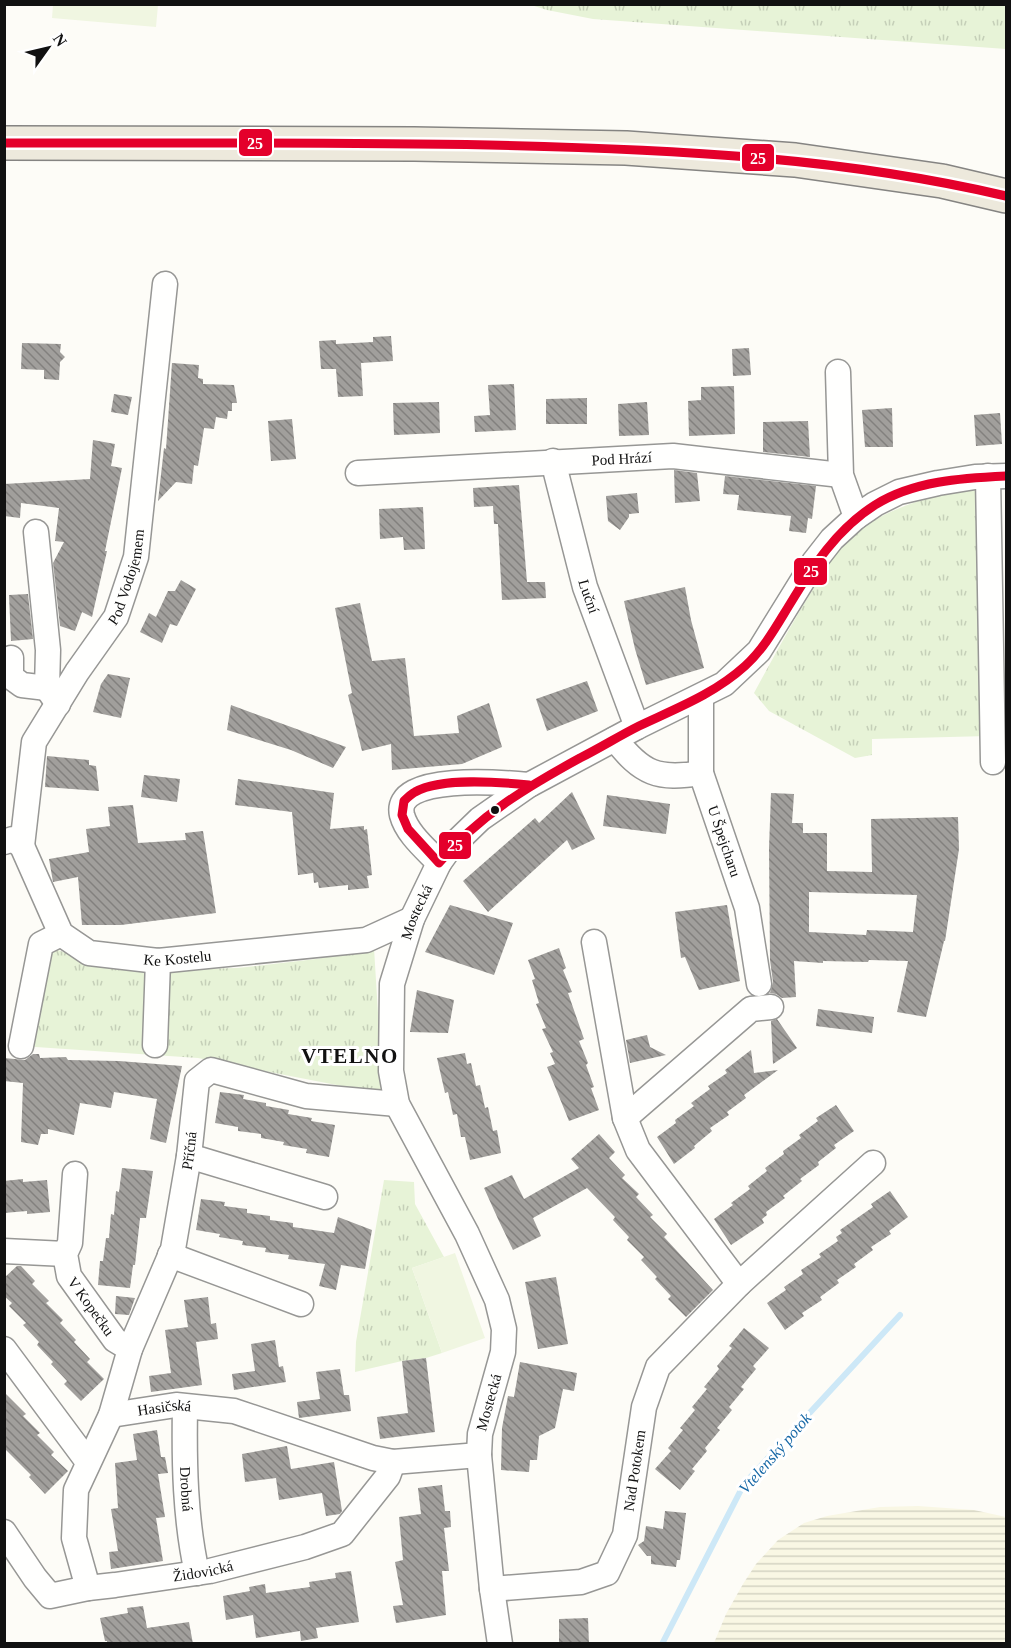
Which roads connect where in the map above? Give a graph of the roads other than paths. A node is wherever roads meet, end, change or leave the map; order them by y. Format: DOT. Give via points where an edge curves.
graph roads {
  1 [pos="4,143"];
  2 [pos="1006,196"];
  3 [pos="165,284"];
  4 [pos="838,372"];
  5 [pos="553,461"];
  6 [pos="358,473"];
  7 [pos="841,475"];
  8 [pos="998,476"];
  9 [pos="856,517"];
  10 [pos="36,532"];
  11 [pos="11,658"];
  12 [pos="53,696"];
  13 [pos="701,697"];
  14 [pos="637,727"];
  15 [pos="615,739"];
  16 [pos="993,762"];
  17 [pos="701,773"];
  18 [pos="529,785"];
  19 [pos="13,844"];
  20 [pos="439,863"];
  21 [pos="412,919"];
  22 [pos="61,934"];
  23 [pos="594,942"];
  24 [pos="158,961"];
  25 [pos="759,984"];
  26 [pos="771,1008"];
  27 [pos="155,1045"];
  28 [pos="21,1046"];
  29 [pos="397,1104"];
  30 [pos="625,1118"];
  31 [pos="189,1156"];
  32 [pos="873,1163"];
  33 [pos="75,1174"];
  34 [pos="325,1197"];
  35 [pos="4,1251"];
  36 [pos="65,1254"];
  37 [pos="171,1255"];
  38 [pos="739,1284"];
  39 [pos="301,1304"];
  40 [pos="130,1349"];
  41 [pos="4,1350"];
  42 [pos="185,1407"];
  43 [pos="111,1415"];
  44 [pos="479,1455"];
  45 [pos="88,1462"];
  46 [pos="393,1462"];
  47 [pos="4,1532"];
  48 [pos="197,1573"];
  49 [pos="88,1588"];
  50 [pos="492,1589"];
  51 [pos="500,1644"];
  1 -- 2 [label="main road" via="626,148 795,160 942,181"];
  3 -- 12 [label="street, Pod Vodojemem" via="136,557 116,617"];
  4 -- 7 [label="street"];
  5 -- 6 [label="street, Pod Hrází"];
  5 -- 7 [label="street, Pod Hrází" via="673,456"];
  5 -- 14 [label="street, Luční" via="585,587"];
  7 -- 9 [label="street"];
  8 -- 9 [label="street, Mostecká" via="899,492"];
  8 -- 16 [label="street"];
  9 -- 13 [label="street, Mostecká" via="814,562 759,651 724,684"];
  10 -- 12 [label="street"];
  11 -- 12 [label="street" via="11,677"];
  12 -- 19 [label="street, Pod Vodojemem" via="34,742"];
  13 -- 14 [label="street, Mostecká"];
  13 -- 17 [label="street, U Špejcharu"];
  14 -- 15 [label="street, Mostecká"];
  15 -- 17 [label="street" via="633,761 661,776"];
  15 -- 18 [label="street, Mostecká"];
  17 -- 25 [label="street, U Špejcharu" via="747,908"];
  18 -- 20 [label="street, Mostecká" via="480,819"];
  18 -- 20 [label="street" via="485,781 426,786 408,798 402,815 408,828"];
  19 -- 22 [label="street"];
  20 -- 21 [label="street, Mostecká"];
  21 -- 24 [label="street, Ke Kostelu" via="366,940"];
  21 -- 29 [label="street, Mostecká" via="392,984 391,1071"];
  22 -- 24 [label="street, Ke Kostelu" via="89,953"];
  22 -- 28 [label="street" via="41,944"];
  23 -- 30 [label="street"];
  24 -- 27 [label="street"];
  26 -- 30 [label="street" via="751,1010"];
  29 -- 31 [label="street, Příčná" via="306,1096 211,1070 197,1082"];
  29 -- 44 [label="street, Mostecká" via="471,1243 497,1300 504,1329 503,1352 480,1434"];
  30 -- 38 [label="street" via="638,1150"];
  31 -- 34 [label="street"];
  31 -- 37 [label="street, Příčná"];
  32 -- 38 [label="street, Nad Potokem"];
  33 -- 36 [label="street, V Kopečku"];
  35 -- 36 [label="street"];
  36 -- 40 [label="street, V Kopečku" via="69,1276 115,1340"];
  37 -- 39 [label="street"];
  37 -- 40 [label="street, Příčná"];
  38 -- 50 [label="street, Nad Potokem" via="658,1366 644,1407 625,1535 607,1573 581,1582"];
  40 -- 43 [label="street, Příčná"];
  41 -- 45 [label="street"];
  42 -- 43 [label="street, Hasičská"];
  42 -- 46 [label="street, Hasičská" via="234,1411"];
  42 -- 48 [label="street, Drobná" via="184,1452"];
  43 -- 45 [label="street"];
  44 -- 46 [label="street, Hasičská"];
  44 -- 50 [label="street, Mostecká"];
  45 -- 49 [label="street" via="76,1490 74,1538"];
  46 -- 48 [label="street, Židovická" via="388,1476 342,1534"];
  47 -- 49 [label="street, Židovická" via="50,1596"];
  48 -- 49 [label="street, Židovická"];
  50 -- 51 [label="street, Mostecká"];
}
